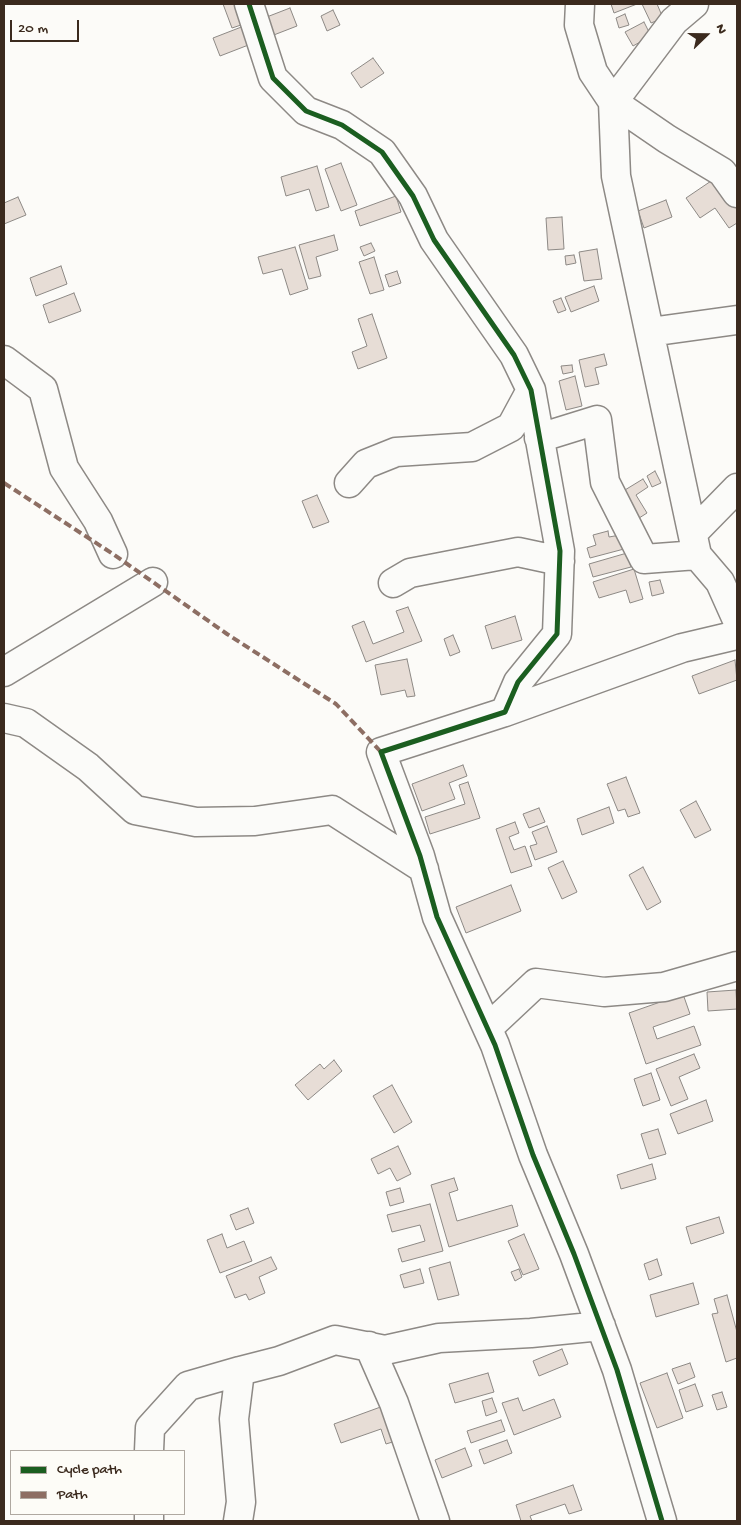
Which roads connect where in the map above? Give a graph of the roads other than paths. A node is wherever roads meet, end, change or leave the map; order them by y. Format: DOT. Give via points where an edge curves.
graph roads {
  1 [pos="249,4"];
  2 [pos="580,4"];
  3 [pos="694,4"];
  4 [pos="612,102"];
  5 [pos="737,193"];
  6 [pos="737,320"];
  7 [pos="650,332"];
  8 [pos="4,360"];
  9 [pos="531,390"];
  10 [pos="539,438"];
  11 [pos="349,483"];
  12 [pos="737,488"];
  13 [pos="695,544"];
  14 [pos="113,554"];
  15 [pos="560,561"];
  16 [pos="153,582"];
  17 [pos="393,583"];
  18 [pos="737,620"];
  19 [pos="737,635"];
  20 [pos="4,672"];
  21 [pos="505,712"];
  22 [pos="4,718"];
  23 [pos="424,869"];
  24 [pos="737,966"];
  25 [pos="488,1028"];
  26 [pos="601,1326"];
  27 [pos="369,1346"];
  28 [pos="240,1371"];
  29 [pos="149,1450"];
  30 [pos="238,1521"];
  31 [pos="435,1521"];
  32 [pos="662,1521"];
  1 -- 9 [label="street" via="273,78 306,111 342,125 382,152 413,196 434,240 514,355"];
  2 -- 4 [label="street" via="579,25 593,72"];
  3 -- 4 [label="street" via="674,21"];
  4 -- 5 [label="street" via="722,172"];
  4 -- 7 [label="street" via="616,176"];
  6 -- 7 [label="street"];
  7 -- 13 [label="street"];
  8 -- 14 [label="street" via="43,389 64,468 98,521"];
  9 -- 10 [label="street"];
  9 -- 11 [label="street" via="511,427 472,447 396,452 366,464"];
  10 -- 13 [label="street" via="596,420 605,482 644,559"];
  10 -- 15 [label="street"];
  12 -- 13 [label="street"];
  13 -- 18 [label="street" via="720,582"];
  15 -- 17 [label="street" via="518,552 410,573"];
  15 -- 21 [label="street" via="557,634 518,682"];
  16 -- 20 [label="street"];
  19 -- 21 [label="street" via="682,648"];
  21 -- 23 [label="street" via="381,752"];
  22 -- 23 [label="street" via="26,723 50,739 88,767 135,810 196,822 255,821 332,810"];
  23 -- 25 [label="street" via="437,917"];
  24 -- 25 [label="street" via="656,988 604,992 536,983"];
  25 -- 26 [label="street" via="533,1155"];
  26 -- 27 [label="street" via="439,1338 385,1350"];
  26 -- 32 [label="street"];
  27 -- 28 [label="street" via="335,1340 279,1361"];
  27 -- 31 [label="street" via="394,1403"];
  28 -- 29 [label="street" via="188,1386 150,1428"];
  28 -- 30 [label="street" via="234,1419 241,1502"];
}
